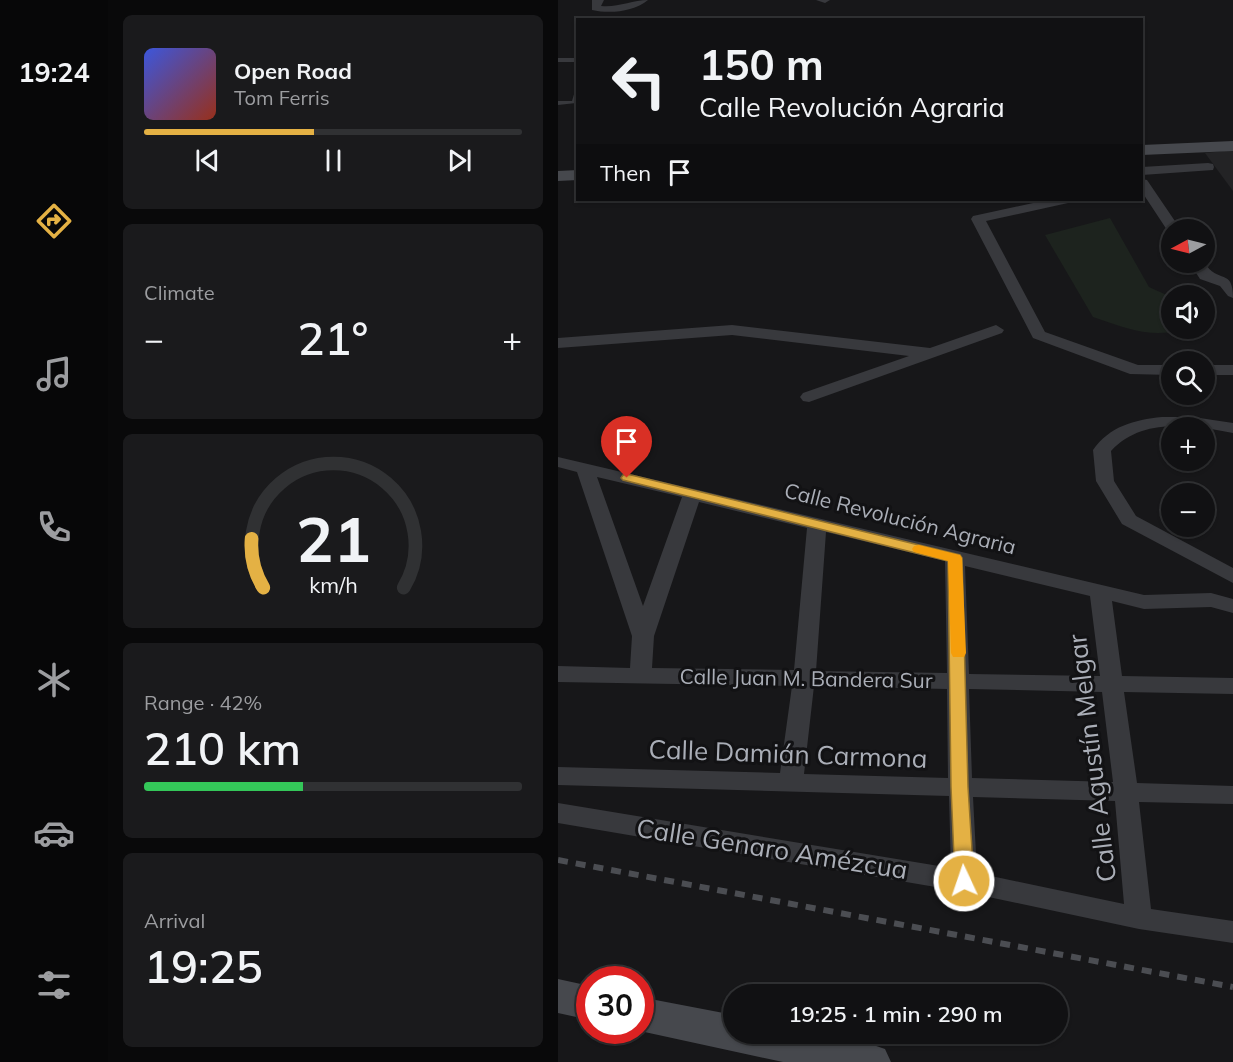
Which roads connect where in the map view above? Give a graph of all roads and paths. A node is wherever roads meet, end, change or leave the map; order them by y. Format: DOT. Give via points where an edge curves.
graph roads {
  1 [pos="599,0"];
  2 [pos="643,0"];
  3 [pos="558,60"];
  4 [pos="576,60"];
  5 [pos="576,96"];
  6 [pos="558,103"];
  7 [pos="1233,146"];
  8 [pos="1143,150"];
  9 [pos="1208,167"];
  10 [pos="576,175"];
  11 [pos="558,176"];
  12 [pos="1143,179"];
  13 [pos="1059,201"];
  14 [pos="1167,219"];
  15 [pos="1203,273"];
  16 [pos="1233,294"];
  17 [pos="996,330"];
  18 [pos="558,343"];
  19 [pos="930,353"];
  20 [pos="1161,370"];
  21 [pos="1215,370"];
  22 [pos="1233,370"];
  23 [pos="809,397"];
  24 [pos="1233,428"];
  25 [pos="558,462"];
  26 [pos="584,467"];
  27 [pos="693,493"];
  28 [pos="817,524"];
  29 [pos="955,558"];
  30 [pos="1233,576"];
  31 [pos="1100,592"];
  32 [pos="1233,606"];
  33 [pos="643,636"];
  34 [pos="558,674"];
  35 [pos="640,676"];
  36 [pos="804,679"];
  37 [pos="959,683"];
  38 [pos="1113,686"];
  39 [pos="1233,686"];
  40 [pos="558,776"];
  41 [pos="790,783"];
  42 [pos="959,787"];
  43 [pos="1126,792"];
  44 [pos="1233,795"];
  45 [pos="558,813"];
  46 [pos="964,881"];
  47 [pos="1139,918"];
  48 [pos="1233,932"];
  49 [pos="558,996"];
  50 [pos="576,1000"];
  51 [pos="654,1017"];
  52 [pos="723,1031"];
  53 [pos="786,1044"];
  54 [pos="871,1062"];
  1 -- 2 [label="street" via="596,8 603,10 624,8"];
  3 -- 4 [label="lane"];
  5 -- 6 [label="lane" via="574,102"];
  7 -- 8 [label="street"];
  9 -- 12 [label="street"];
  10 -- 11 [label="street"];
  12 -- 14 [label="street"];
  13 -- 20 [label="street" via="978,219 1039,335 1136,370"];
  15 -- 16 [label="street" via="1225,283"];
  17 -- 19 [label="street"];
  18 -- 19 [label="street" via="732,330"];
  19 -- 23 [label="street"];
  21 -- 22 [label="street"];
  24 -- 30 [label="street" via="1211,422 1148,423 1122,431 1102,450 1105,481 1129,520"];
  25 -- 26 [label="street, Calle Revolución Agraria"];
  26 -- 27 [label="street, Calle Revolución Agraria"];
  26 -- 33 [label="street"];
  27 -- 28 [label="street, Calle Revolución Agraria"];
  27 -- 33 [label="street"];
  28 -- 29 [label="street, Calle Revolución Agraria"];
  28 -- 36 [label="street"];
  29 -- 31 [label="street, Calle Revolución Agraria"];
  29 -- 37 [label="street"];
  31 -- 32 [label="street, Calle Revolución Agraria" via="1144,602 1211,600"];
  31 -- 38 [label="street, Calle Agustín Melgar"];
  33 -- 35 [label="street"];
  34 -- 35 [label="street, Calle Juan M. Bandera Sur"];
  35 -- 36 [label="street, Calle Juan M. Bandera Sur"];
  36 -- 37 [label="street, Calle Juan M. Bandera Sur"];
  36 -- 41 [label="street"];
  37 -- 38 [label="street, Calle Juan M. Bandera Sur"];
  37 -- 42 [label="street"];
  38 -- 39 [label="street, Calle Juan M. Bandera Sur"];
  38 -- 43 [label="street, Calle Agustín Melgar"];
  40 -- 41 [label="street, Calle Damián Carmona"];
  41 -- 42 [label="street, Calle Damián Carmona"];
  42 -- 43 [label="street, Calle Damián Carmona"];
  42 -- 46 [label="street"];
  43 -- 44 [label="street, Calle Damián Carmona"];
  43 -- 47 [label="street, Calle Agustín Melgar"];
  45 -- 46 [label="street, Calle Genaro Amézcua"];
  46 -- 47 [label="street, Calle Genaro Amézcua"];
  47 -- 48 [label="street, Calle Genaro Amézcua"];
  49 -- 50 [label="street"];
  51 -- 52 [label="street"];
  53 -- 54 [label="street"];
}
